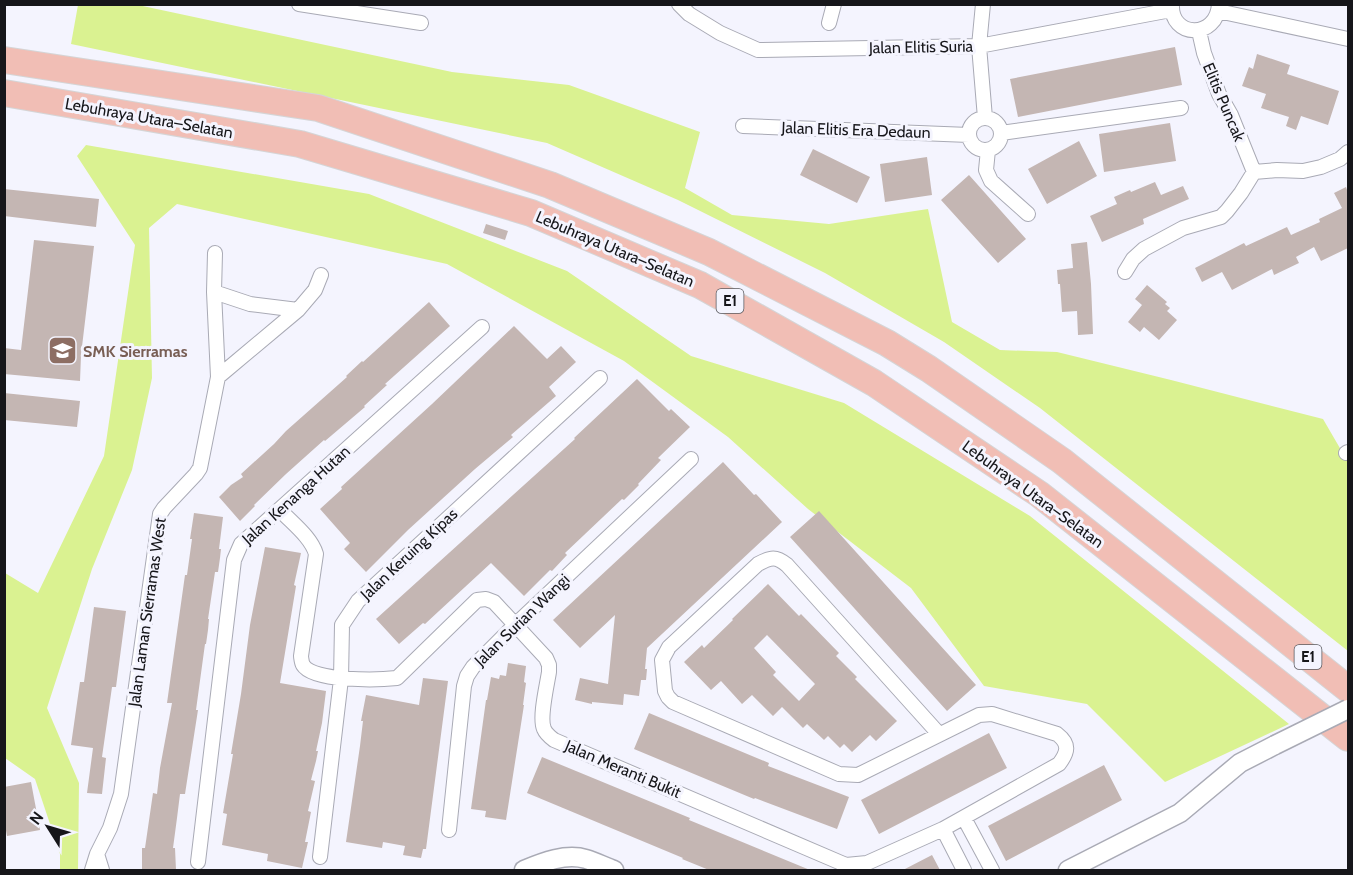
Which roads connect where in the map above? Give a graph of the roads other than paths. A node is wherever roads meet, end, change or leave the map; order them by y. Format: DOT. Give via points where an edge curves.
graph roads {
  1 [pos="299,4"];
  2 [pos="679,4"];
  3 [pos="834,4"];
  4 [pos="983,4"];
  5 [pos="1171,7"];
  6 [pos="1218,8"];
  7 [pos="356,9"];
  8 [pos="421,23"];
  9 [pos="829,23"];
  10 [pos="1199,31"];
  11 [pos="1348,39"];
  12 [pos="979,45"];
  13 [pos="4,60"];
  14 [pos="4,93"];
  15 [pos="1181,108"];
  16 [pos="985,118"];
  17 [pos="743,126"];
  18 [pos="1001,133"];
  19 [pos="969,135"];
  20 [pos="988,150"];
  21 [pos="1346,155"];
  22 [pos="1254,172"];
  23 [pos="1028,214"];
  24 [pos="215,253"];
  25 [pos="1125,272"];
  26 [pos="321,275"];
  27 [pos="214,292"];
  28 [pos="298,310"];
  29 [pos="482,327"];
  30 [pos="218,377"];
  31 [pos="600,378"];
  32 [pos="691,459"];
  33 [pos="280,510"];
  34 [pos="515,625"];
  35 [pos="341,679"];
  36 [pos="1348,689"];
  37 [pos="1348,709"];
  38 [pos="939,734"];
  39 [pos="1348,738"];
  40 [pos="964,818"];
  41 [pos="943,829"];
  42 [pos="449,830"];
  43 [pos="97,854"];
  44 [pos="320,857"];
  45 [pos="198,862"];
  46 [pos="92,870"];
  47 [pos="102,870"];
  48 [pos="524,870"];
  49 [pos="614,870"];
  50 [pos="964,870"];
  51 [pos="992,870"];
  52 [pos="1068,870"];
  1 -- 7 [label="street"];
  2 -- 12 [label="street, Jalan Elitis Suria" via="720,33 758,50"];
  3 -- 9 [label="street"];
  4 -- 12 [label="street"];
  5 -- 10 [label="street" via="1178,24"];
  5 -- 12 [label="street, Jalan Elitis Suria"];
  6 -- 10 [label="street" via="1212,24"];
  6 -- 11 [label="street"];
  7 -- 8 [label="street"];
  10 -- 22 [label="street, Elitis Puncak" via="1219,94"];
  12 -- 16 [label="street"];
  13 -- 36 [label="highway, Lebuhraya Utara–Selatan / E1" via="318,108 550,185 709,252 886,342 930,369 1062,461"];
  14 -- 39 [label="highway, Lebuhraya Utara–Selatan / E1" via="300,144 531,213 700,285 874,382 1039,494"];
  15 -- 18 [label="street"];
  16 -- 18 [label="street" via="998,124"];
  16 -- 19 [label="street" via="975,121"];
  17 -- 19 [label="street, Jalan Elitis Era Dedaun"];
  18 -- 20 [label="street" via="999,142"];
  19 -- 20 [label="street" via="977,148"];
  20 -- 23 [label="street" via="986,170 992,180"];
  21 -- 22 [label="street" via="1303,171"];
  22 -- 25 [label="street" via="1221,217 1183,228 1144,249"];
  24 -- 27 [label="street, Jalan Laman Sierramas West"];
  26 -- 28 [label="street" via="315,290"];
  27 -- 28 [label="street" via="250,304"];
  27 -- 30 [label="street, Jalan Laman Sierramas West"];
  28 -- 30 [label="street"];
  29 -- 33 [label="street, Jalan Kenanga Hutan"];
  30 -- 43 [label="street, Jalan Laman Sierramas West" via="200,468 160,514 121,794"];
  31 -- 35 [label="street, Jalan Keruing Kipas" via="358,601 342,625"];
  32 -- 34 [label="street, Jalan Surian Wangi"];
  33 -- 35 [label="street, Jalan Meranti Bukit" via="314,546 316,554 303,664 309,671"];
  33 -- 45 [label="street, Jalan Kenanga Hutan" via="241,544 234,560"];
  34 -- 35 [label="street, Jalan Meranti Bukit" via="494,602 477,600 397,678"];
  34 -- 41 [label="street, Jalan Meranti Bukit" via="549,665 542,720 543,728 554,740 846,865 867,863"];
  34 -- 42 [label="street, Jalan Surian Wangi" via="467,676"];
  35 -- 44 [label="street, Jalan Keruing Kipas"];
  37 -- 52 [label="street, bridge" via="1240,763 1180,813"];
  38 -- 38 [label="street, Jalan Meranti Bukit" via="858,775 840,774 673,702 665,691 662,660 669,647 758,564 773,558 781,560"];
  38 -- 40 [label="street, Jalan Meranti Bukit" via="979,715 992,714 1057,734 1066,748 1059,765"];
  40 -- 41 [label="street, Jalan Meranti Bukit"];
  40 -- 51 [label="street"];
  41 -- 50 [label="street"];
  43 -- 46 [label="street, Jalan Laman Sierramas West"];
  43 -- 47 [label="street"];
  48 -- 49 [label="street" via="547,861 584,858"];
}
